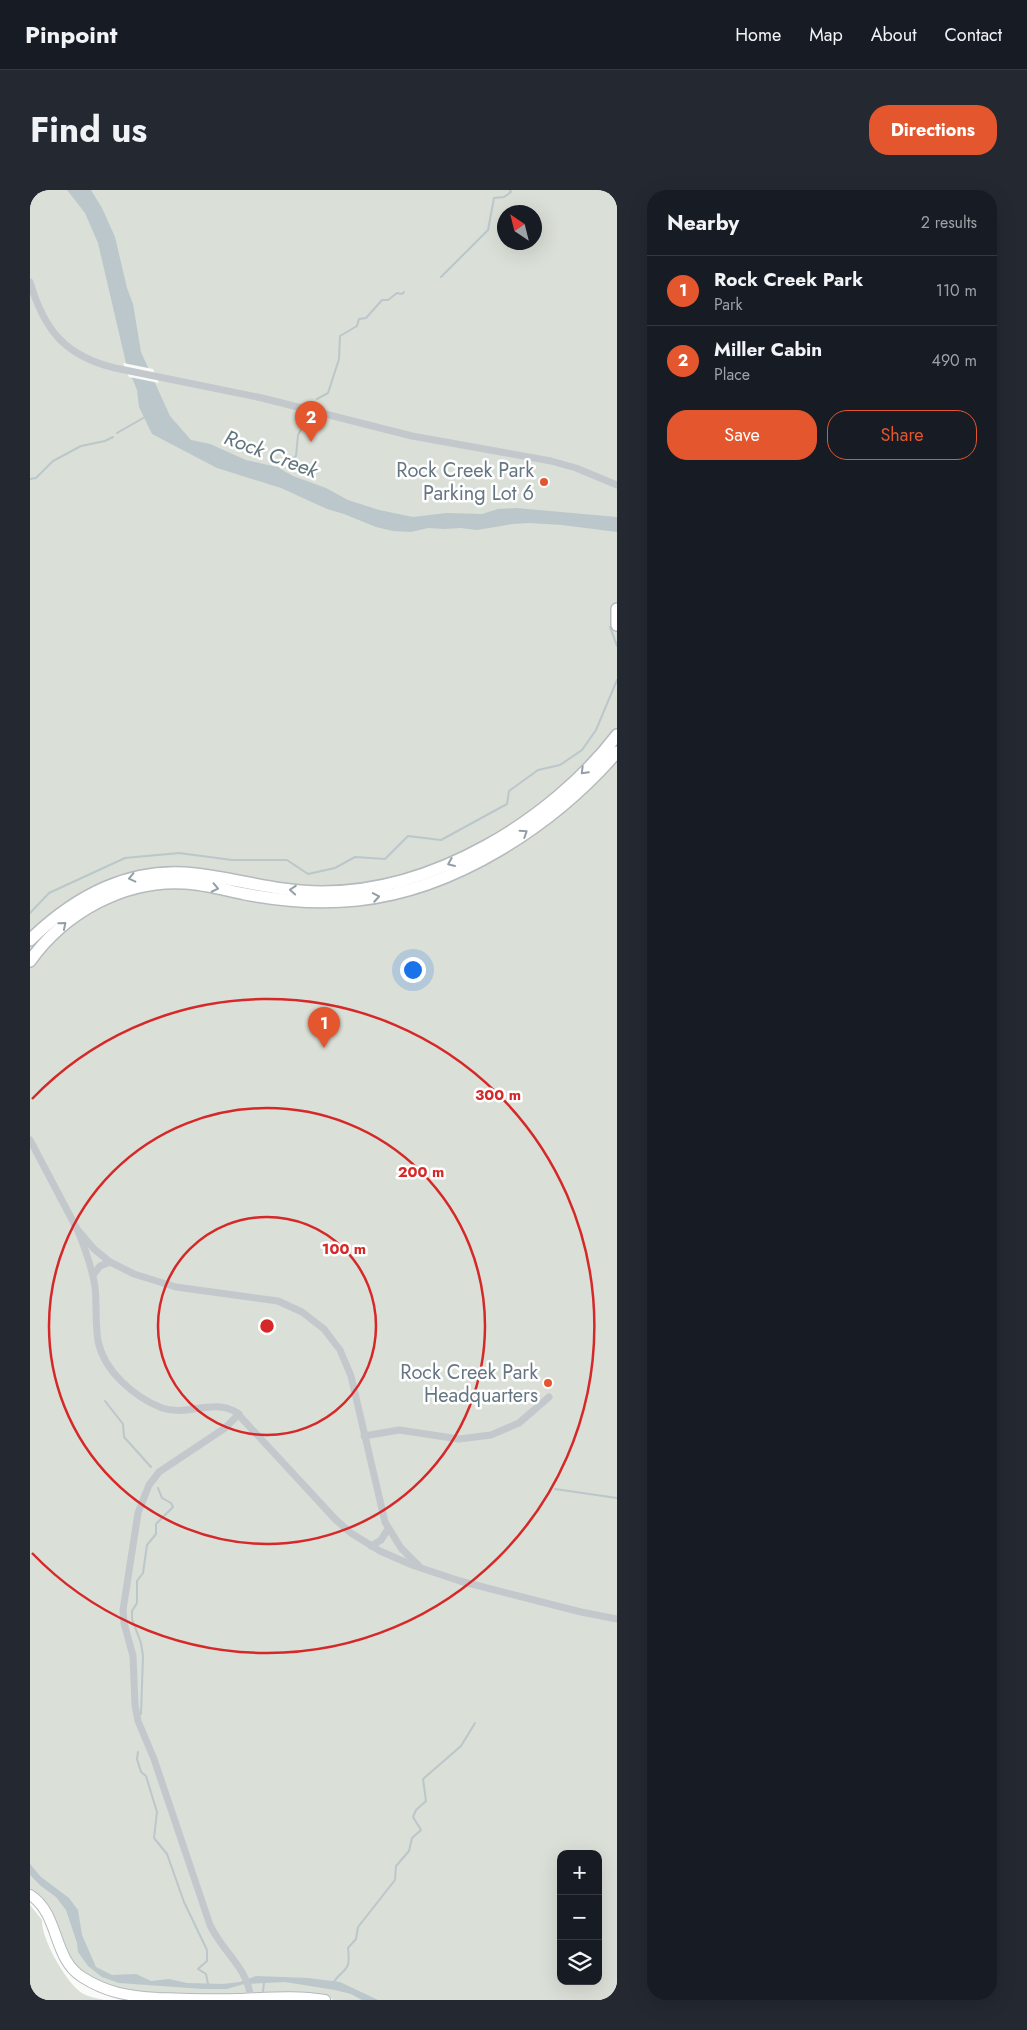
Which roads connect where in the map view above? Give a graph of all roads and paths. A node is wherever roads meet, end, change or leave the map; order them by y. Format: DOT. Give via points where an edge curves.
graph roads {
  1 [pos="30,282"];
  2 [pos="617,485"];
  3 [pos="617,609"];
  4 [pos="617,625"];
  5 [pos="616,736"];
  6 [pos="617,752"];
  7 [pos="30,940"];
  8 [pos="30,961"];
  9 [pos="30,1140"];
  10 [pos="77,1229"];
  11 [pos="110,1262"];
  12 [pos="93,1275"];
  13 [pos="549,1397"];
  14 [pos="239,1414"];
  15 [pos="364,1436"];
  16 [pos="388,1529"];
  17 [pos="371,1546"];
  18 [pos="423,1569"];
  19 [pos="617,1619"];
  20 [pos="30,1895"];
  21 [pos="251,1999"];
  22 [pos="325,2000"];
  1 -- 2 [label="street" via="41,314 57,337 80,355 115,368 262,398 412,436 551,461"];
  3 -- 4 [label="main road"];
  5 -- 7 [label="main road, one-way" via="585,771 534,814 475,852 416,877 363,888 322,892 283,890 194,874 141,875 111,884 82,899 50,921"];
  8 -- 6 [label="main road, one-way" via="53,934 88,907 120,892 150,885 184,882 305,902 359,900 418,887 482,859 535,826 572,798"];
  9 -- 10 [label="street"];
  10 -- 11 [label="street"];
  10 -- 12 [label="street"];
  11 -- 12 [label="street" via="100,1266"];
  11 -- 15 [label="street" via="134,1274 176,1287 278,1301 310,1317 332,1338 346,1361"];
  12 -- 14 [label="street" via="100,1347 107,1364 120,1380 152,1403 167,1409 186,1411 217,1406"];
  13 -- 15 [label="street" via="519,1423 491,1435 459,1438 390,1430"];
  14 -- 17 [label="street" via="336,1520"];
  14 -- 21 [label="street" via="225,1428 159,1472 149,1485 138,1513 123,1614 132,1656 139,1726 154,1759 210,1925 246,1977"];
  15 -- 16 [label="street"];
  16 -- 17 [label="street" via="381,1540"];
  16 -- 18 [label="street" via="403,1551"];
  17 -- 18 [label="street"];
  18 -- 19 [label="street"];
  20 -- 21 [label="main road" via="47,1912 71,1967 82,1977 108,1990 127,1996"];
  21 -- 22 [label="main road" via="295,1996"];
}
